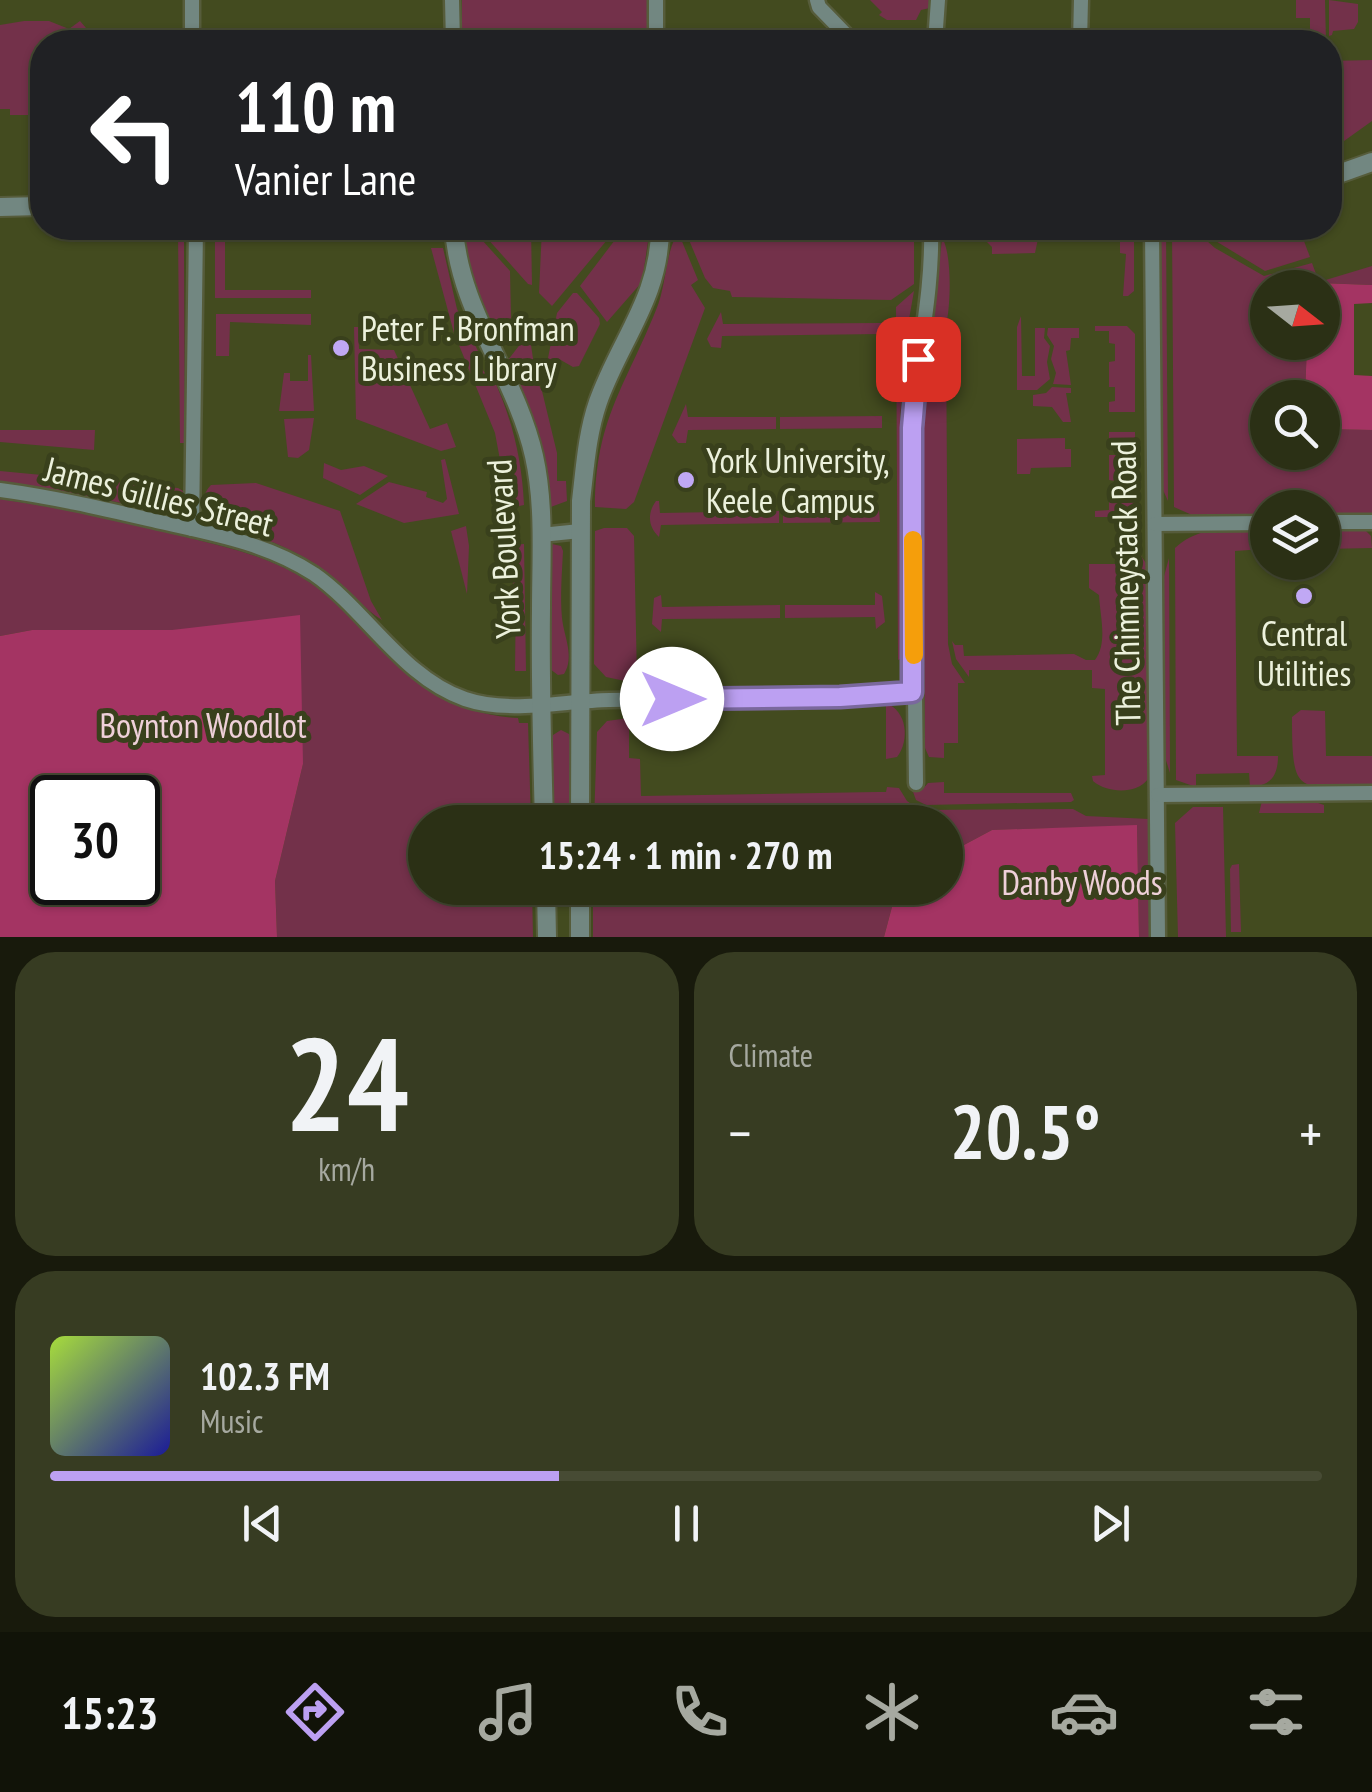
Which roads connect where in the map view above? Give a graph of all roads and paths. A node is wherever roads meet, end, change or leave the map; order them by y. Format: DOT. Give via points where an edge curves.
graph roads {
  1 [pos="192,0"];
  2 [pos="452,0"];
  3 [pos="656,0"];
  4 [pos="817,0"];
  5 [pos="938,0"];
  6 [pos="1081,0"];
  7 [pos="192,30"];
  8 [pos="452,30"];
  9 [pos="656,30"];
  10 [pos="841,30"];
  11 [pos="936,30"];
  12 [pos="1080,30"];
  13 [pos="1372,162"];
  14 [pos="1342,173"];
  15 [pos="0,206"];
  16 [pos="30,206"];
  17 [pos="196,240"];
  18 [pos="455,240"];
  19 [pos="658,240"];
  20 [pos="931,240"];
  21 [pos="1152,240"];
  22 [pos="0,490"];
  23 [pos="1340,522"];
  24 [pos="1372,522"];
  25 [pos="1250,523"];
  26 [pos="1155,524"];
  27 [pos="192,529"];
  28 [pos="580,531"];
  29 [pos="541,535"];
  30 [pos="912,692"];
  31 [pos="580,701"];
  32 [pos="540,703"];
  33 [pos="916,783"];
  34 [pos="1372,793"];
  35 [pos="1158,795"];
  36 [pos="543,805"];
  37 [pos="580,805"];
  38 [pos="546,905"];
  39 [pos="580,905"];
  40 [pos="547,937"];
  41 [pos="580,937"];
  42 [pos="1158,937"];
  1 -- 7 [label="street"];
  2 -- 8 [label="street"];
  3 -- 9 [label="street"];
  4 -- 10 [label="street"];
  5 -- 11 [label="street"];
  6 -- 12 [label="street"];
  13 -- 14 [label="street"];
  15 -- 16 [label="street"];
  17 -- 27 [label="street"];
  18 -- 29 [label="street, York Boulevard" via="469,303 518,401 535,459"];
  19 -- 28 [label="street, York Boulevard" via="646,304 610,372 590,430"];
  20 -- 30 [label="street" via="912,428"];
  21 -- 26 [label="street, The Chimneystack Road"];
  22 -- 27 [label="street, James Gillies Street"];
  23 -- 24 [label="street"];
  25 -- 26 [label="street"];
  26 -- 35 [label="street, The Chimneystack Road"];
  27 -- 32 [label="street, James Gillies Street" via="262,548 312,574 448,692 482,703"];
  28 -- 29 [label="street"];
  28 -- 31 [label="street, York Boulevard"];
  29 -- 32 [label="street, York Boulevard"];
  30 -- 31 [label="street, James Gillies Street"];
  30 -- 33 [label="street"];
  31 -- 32 [label="street, James Gillies Street"];
  31 -- 37 [label="street, York Boulevard"];
  32 -- 36 [label="street, York Boulevard"];
  34 -- 35 [label="street"];
  35 -- 42 [label="street, The Chimneystack Road"];
  38 -- 40 [label="street"];
  39 -- 41 [label="street"];
}
